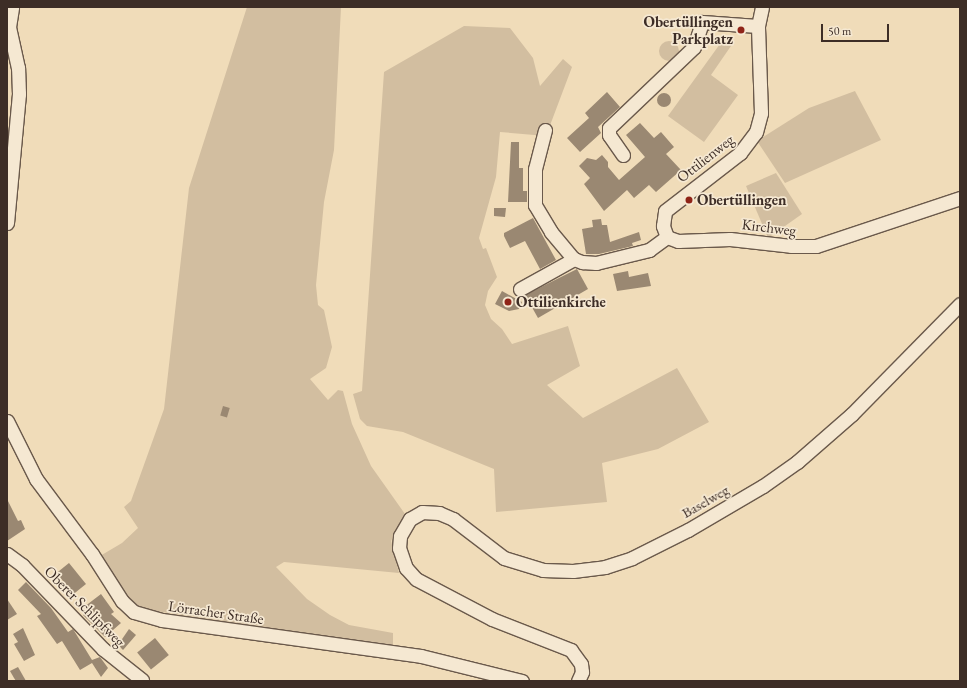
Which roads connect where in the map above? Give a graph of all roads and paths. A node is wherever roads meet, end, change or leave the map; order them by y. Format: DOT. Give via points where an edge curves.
graph roads {
  1 [pos="12,7"];
  2 [pos="762,7"];
  3 [pos="758,26"];
  4 [pos="545,130"];
  5 [pos="623,155"];
  6 [pos="960,198"];
  7 [pos="7,223"];
  8 [pos="667,237"];
  9 [pos="574,259"];
  10 [pos="520,289"];
  11 [pos="960,304"];
  12 [pos="7,421"];
  13 [pos="7,554"];
  14 [pos="142,680"];
  15 [pos="522,681"];
  16 [pos="578,681"];
  1 -- 7 [label="street" via="10,37 18,68 19,94"];
  2 -- 3 [label="street, Ottilienweg"];
  3 -- 5 [label="street" via="702,22 694,47 609,128 609,135"];
  3 -- 8 [label="street, Ottilienweg" via="762,101 756,132 740,153 665,212 663,226"];
  4 -- 9 [label="street" via="535,169 534,201 539,215"];
  6 -- 8 [label="street, Kirchweg" via="816,246 790,246 730,239 678,241"];
  8 -- 9 [label="street" via="649,250 596,264"];
  9 -- 10 [label="street"];
  11 -- 16 [label="street, Baselweg" via="852,414 797,462 763,486 688,530 632,558 605,567 573,571 543,570 504,558 439,512 428,511 417,515 405,526 400,548 406,568 416,579 492,619 571,650 581,664 582,672"];
  12 -- 15 [label="street, Lörracher Straße" via="36,479 92,554 122,601 134,612 162,620 420,656"];
  13 -- 14 [label="street, Oberer Schlipfweg" via="22,565 103,649"];
}
